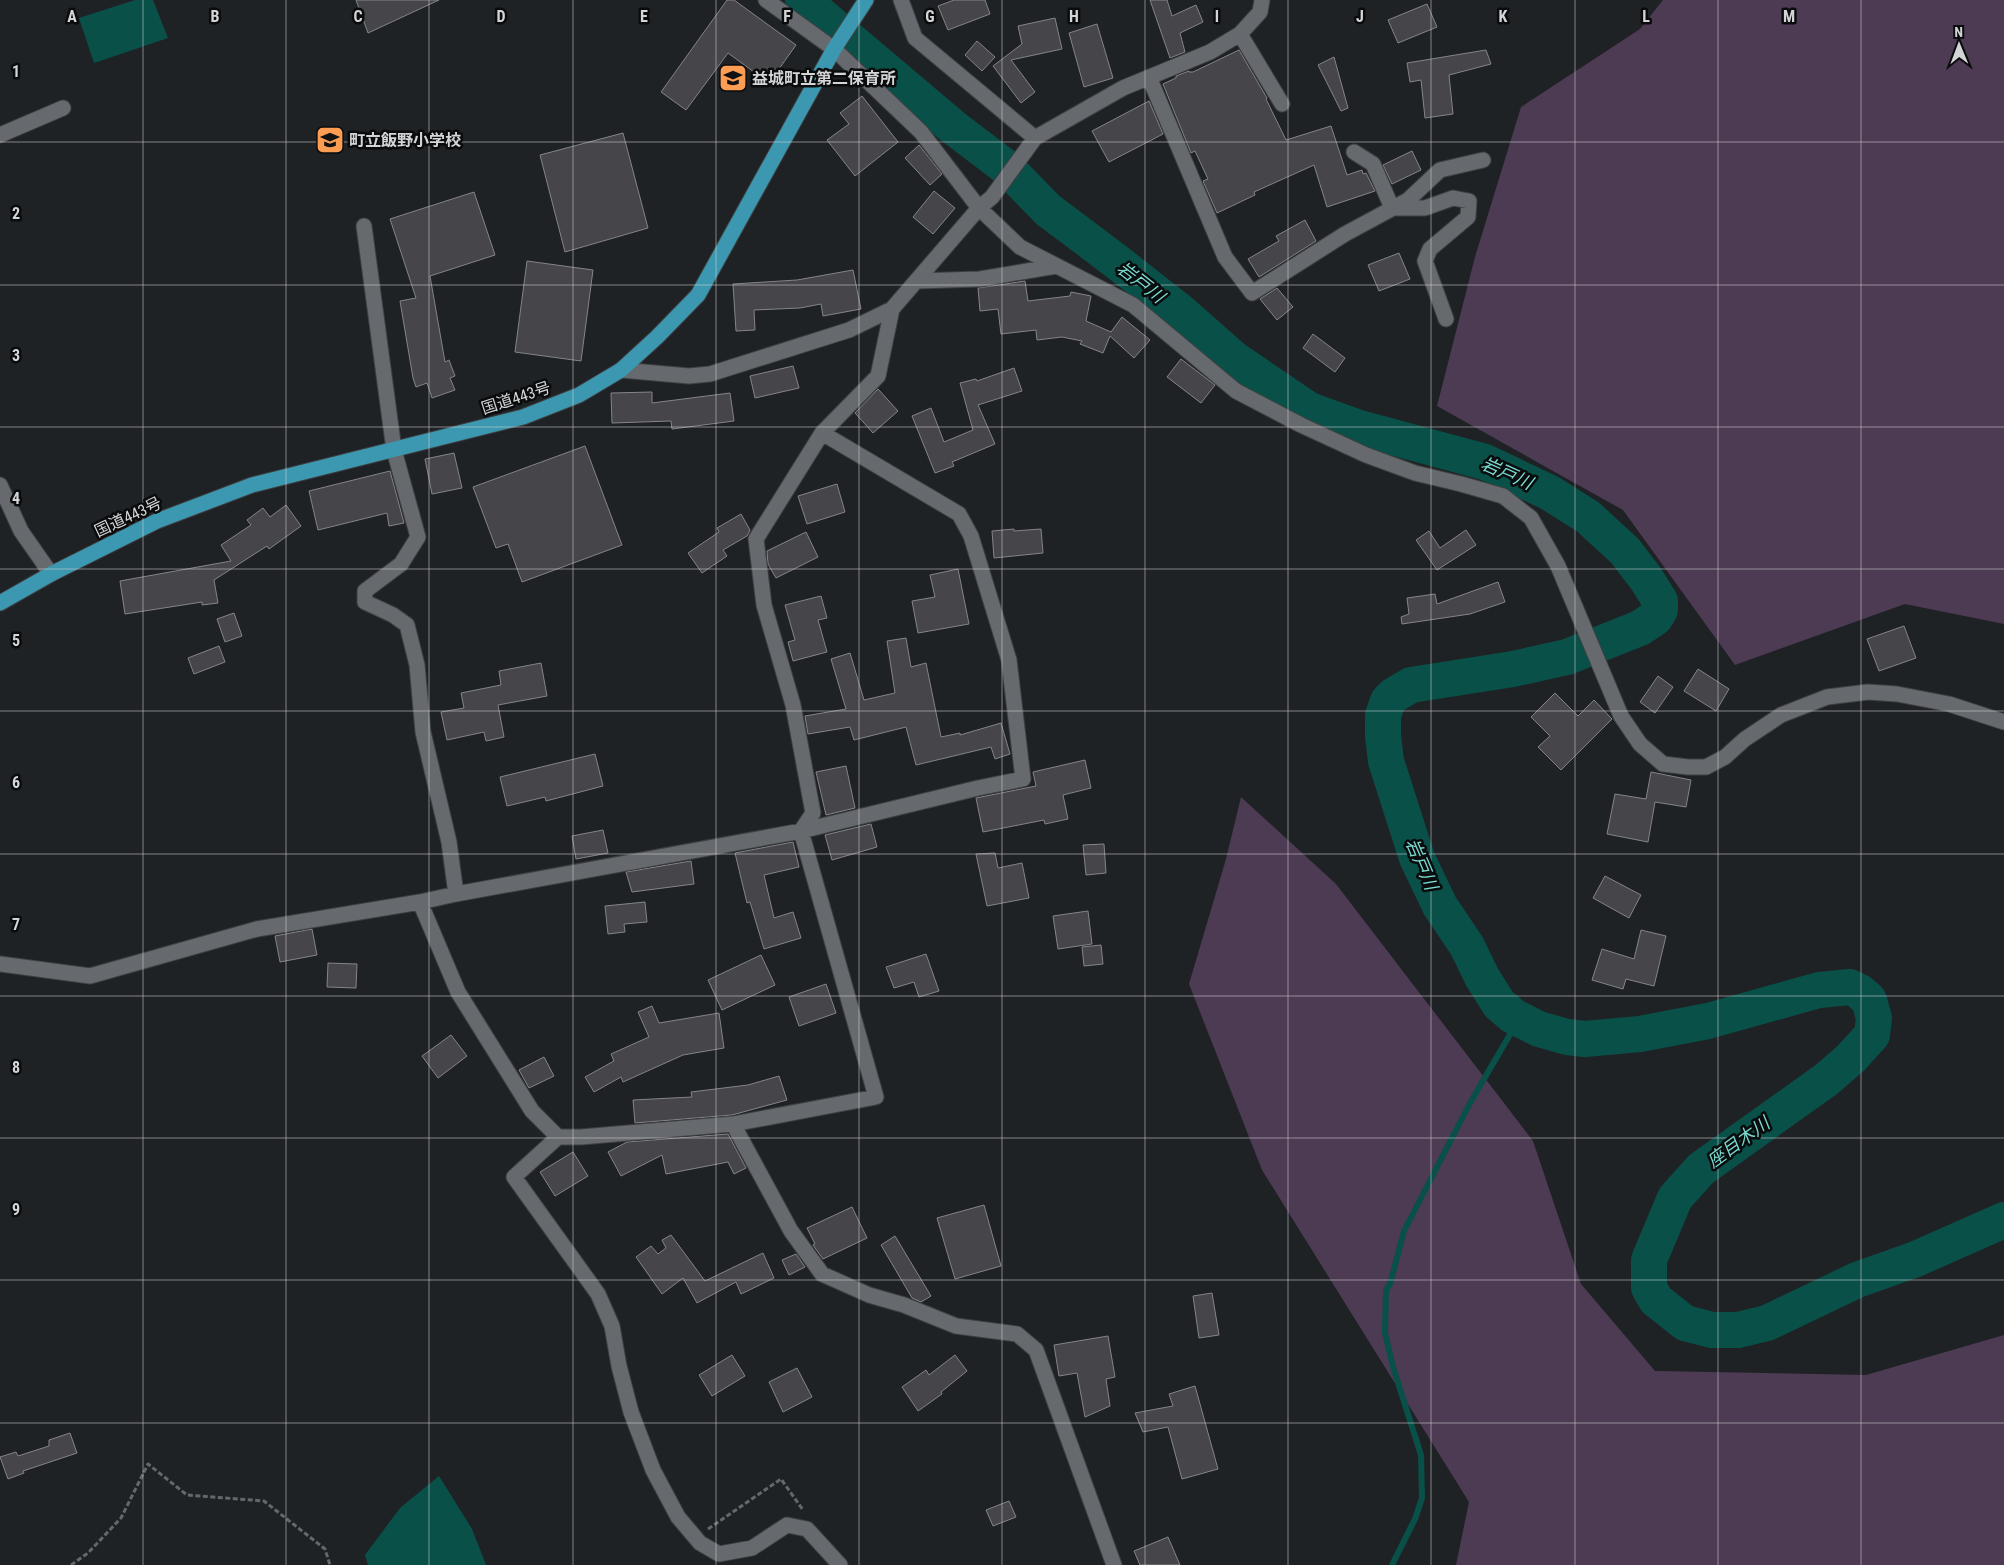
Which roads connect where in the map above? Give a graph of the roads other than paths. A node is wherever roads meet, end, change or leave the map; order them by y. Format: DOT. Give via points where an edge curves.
graph roads {
  1 [pos="766,0"];
  2 [pos="866,0"];
  3 [pos="901,0"];
  4 [pos="1262,0"];
  5 [pos="1240,34"];
  6 [pos="834,49"];
  7 [pos="1149,78"];
  8 [pos="1282,104"];
  9 [pos="63,108"];
  10 [pos="0,135"];
  11 [pos="1035,138"];
  12 [pos="1354,152"];
  13 [pos="1483,160"];
  14 [pos="979,208"];
  15 [pos="1392,208"];
  16 [pos="364,226"];
  17 [pos="1056,266"];
  18 [pos="916,281"];
  19 [pos="892,309"];
  20 [pos="1446,319"];
  21 [pos="621,370"];
  22 [pos="822,433"];
  23 [pos="394,450"];
  24 [pos="0,485"];
  25 [pos="51,574"];
  26 [pos="0,603"];
  27 [pos="2004,722"];
  28 [pos="801,831"];
  29 [pos="456,894"];
  30 [pos="420,902"];
  31 [pos="0,964"];
  32 [pos="733,1124"];
  33 [pos="558,1137"];
  34 [pos="840,1565"];
  35 [pos="1114,1565"];
  1 -- 6 [label="street"];
  2 -- 6 [label="highway, 国道443号"];
  3 -- 11 [label="street" via="915,38"];
  4 -- 5 [label="street" via="1260,12"];
  5 -- 7 [label="street" via="1210,52"];
  5 -- 8 [label="street"];
  6 -- 14 [label="street" via="921,132"];
  6 -- 21 [label="highway, 国道443号" via="698,295"];
  7 -- 11 [label="street" via="1123,88"];
  7 -- 15 [label="street" via="1225,257 1252,293"];
  9 -- 10 [label="street"];
  11 -- 14 [label="street" via="992,197"];
  12 -- 15 [label="street" via="1373,164"];
  13 -- 15 [label="street" via="1440,170 1408,200"];
  14 -- 17 [label="street" via="1020,247"];
  14 -- 18 [label="street"];
  15 -- 20 [label="street" via="1425,208 1453,198 1469,201 1468,217 1430,249 1425,262"];
  16 -- 23 [label="street"];
  17 -- 18 [label="street" via="980,279"];
  17 -- 27 [label="street" via="1132,305 1236,391 1366,455 1415,474 1503,496 1531,518 1558,566 1621,716 1640,744 1663,764 1706,767 1725,757 1780,715 1827,697 1868,692 1897,694 1950,704"];
  18 -- 19 [label="street"];
  19 -- 21 [label="street" via="849,330 710,374 689,376"];
  19 -- 22 [label="street" via="878,376"];
  21 -- 23 [label="highway, 国道443号" via="579,395 523,417"];
  22 -- 28 [label="street" via="756,538 764,605 792,705 813,813"];
  22 -- 28 [label="street" via="959,514 971,536 1010,660 1024,779"];
  23 -- 25 [label="highway, 国道443号" via="252,485 157,521"];
  23 -- 29 [label="street" via="418,537 402,564 365,590 364,602 407,625 417,665 423,732 449,842"];
  24 -- 25 [label="street" via="21,531"];
  25 -- 26 [label="highway, 国道443号"];
  28 -- 29 [label="street"];
  28 -- 32 [label="street" via="876,1097"];
  29 -- 30 [label="street"];
  30 -- 31 [label="street" via="257,929 90,976"];
  30 -- 33 [label="street" via="458,992 532,1111"];
  32 -- 33 [label="street"];
  32 -- 35 [label="street" via="791,1231 822,1274 869,1295 956,1326 1017,1334 1036,1350"];
  33 -- 34 [label="street" via="514,1177 598,1294 612,1326 619,1366 637,1428 653,1470 678,1517 700,1543 719,1554 752,1548 787,1525 807,1529"];
}
